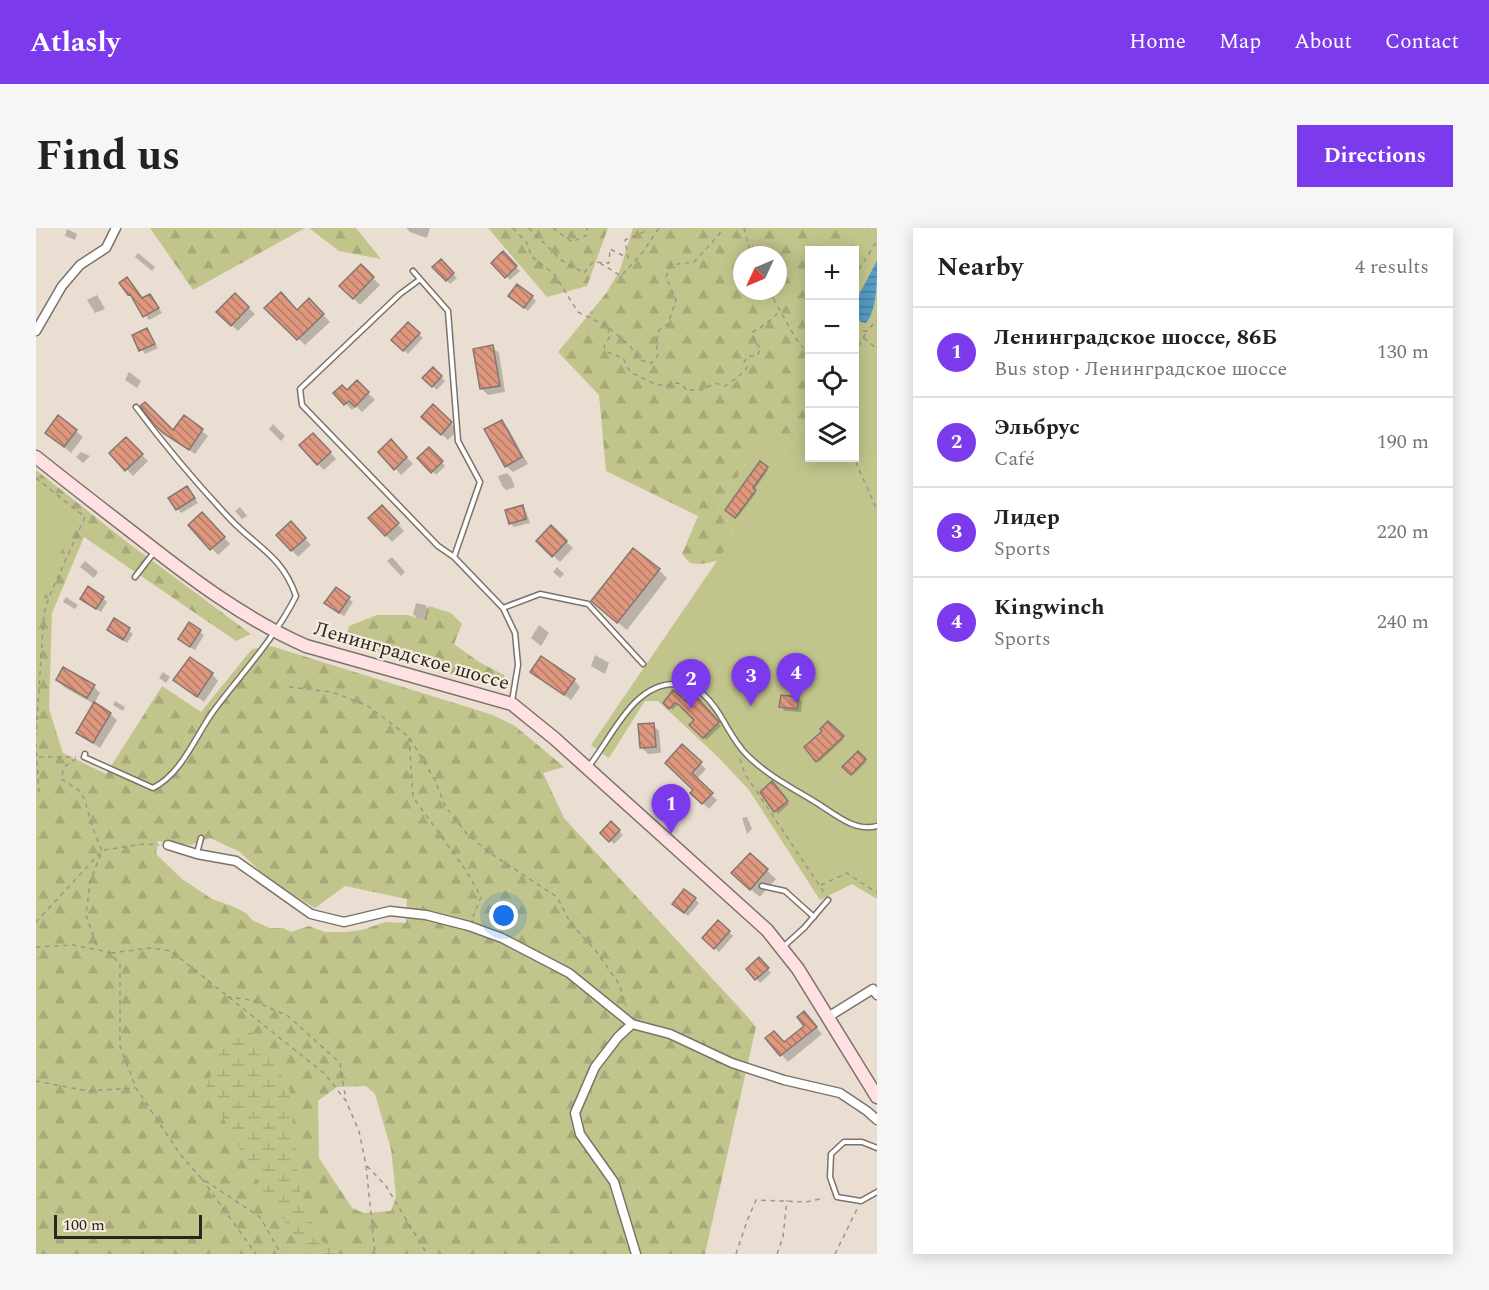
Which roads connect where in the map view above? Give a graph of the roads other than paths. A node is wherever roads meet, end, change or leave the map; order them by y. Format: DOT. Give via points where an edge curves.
graph roads {
  1 [pos="116,228"];
  2 [pos="413,271"];
  3 [pos="419,280"];
  4 [pos="36,331"];
  5 [pos="136,407"];
  6 [pos="36,457"];
  7 [pos="156,551"];
  8 [pos="454,556"];
  9 [pos="135,577"];
  10 [pos="503,608"];
  11 [pos="274,632"];
  12 [pos="643,664"];
  13 [pos="512,704"];
  14 [pos="85,754"];
  15 [pos="586,768"];
  16 [pos="877,826"];
  17 [pos="201,838"];
  18 [pos="168,845"];
  19 [pos="197,854"];
  20 [pos="762,886"];
  21 [pos="828,900"];
  22 [pos="814,917"];
  23 [pos="782,947"];
  24 [pos="876,990"];
  25 [pos="828,1017"];
  26 [pos="632,1023"];
  27 [pos="877,1096"];
  28 [pos="877,1120"];
  29 [pos="877,1148"];
  30 [pos="877,1192"];
  31 [pos="636,1254"];
  1 -- 4 [label="street" via="106,248 80,265 62,286"];
  2 -- 3 [label="lane"];
  3 -- 8 [label="lane" via="448,311 458,441 480,482"];
  3 -- 8 [label="lane" via="300,389 302,405 438,546"];
  5 -- 11 [label="lane" via="174,458 234,523 278,561 291,582 296,596"];
  6 -- 7 [label="main road, Ленинградское шоссе"];
  7 -- 9 [label="lane"];
  7 -- 11 [label="main road, Ленинградское шоссе" via="229,605"];
  8 -- 10 [label="lane"];
  10 -- 12 [label="lane" via="540,594 588,604"];
  10 -- 13 [label="lane" via="515,633 518,665"];
  11 -- 13 [label="main road, Ленинградское шоссе" via="306,646"];
  11 -- 14 [label="lane" via="160,784 153,788 84,757"];
  13 -- 15 [label="main road, Ленинградское шоссе"];
  15 -- 16 [label="lane" via="635,701 666,683 683,685 702,692 748,756 776,777 847,823"];
  15 -- 23 [label="main road, Ленинградское шоссе"];
  17 -- 19 [label="lane"];
  18 -- 19 [label="street"];
  19 -- 26 [label="street" via="236,861 311,914 344,922 390,911 426,915 502,938 569,973"];
  20 -- 22 [label="lane" via="785,891"];
  21 -- 22 [label="lane"];
  22 -- 23 [label="lane"];
  23 -- 25 [label="main road, Ленинградское шоссе"];
  24 -- 25 [label="street"];
  25 -- 27 [label="main road, Ленинградское шоссе"];
  26 -- 28 [label="street" via="732,1063 840,1093"];
  26 -- 31 [label="street" via="595,1067 575,1113 580,1134 614,1182"];
  29 -- 30 [label="lane" via="862,1142 844,1142 831,1154 830,1177 837,1197 861,1201"];
}
